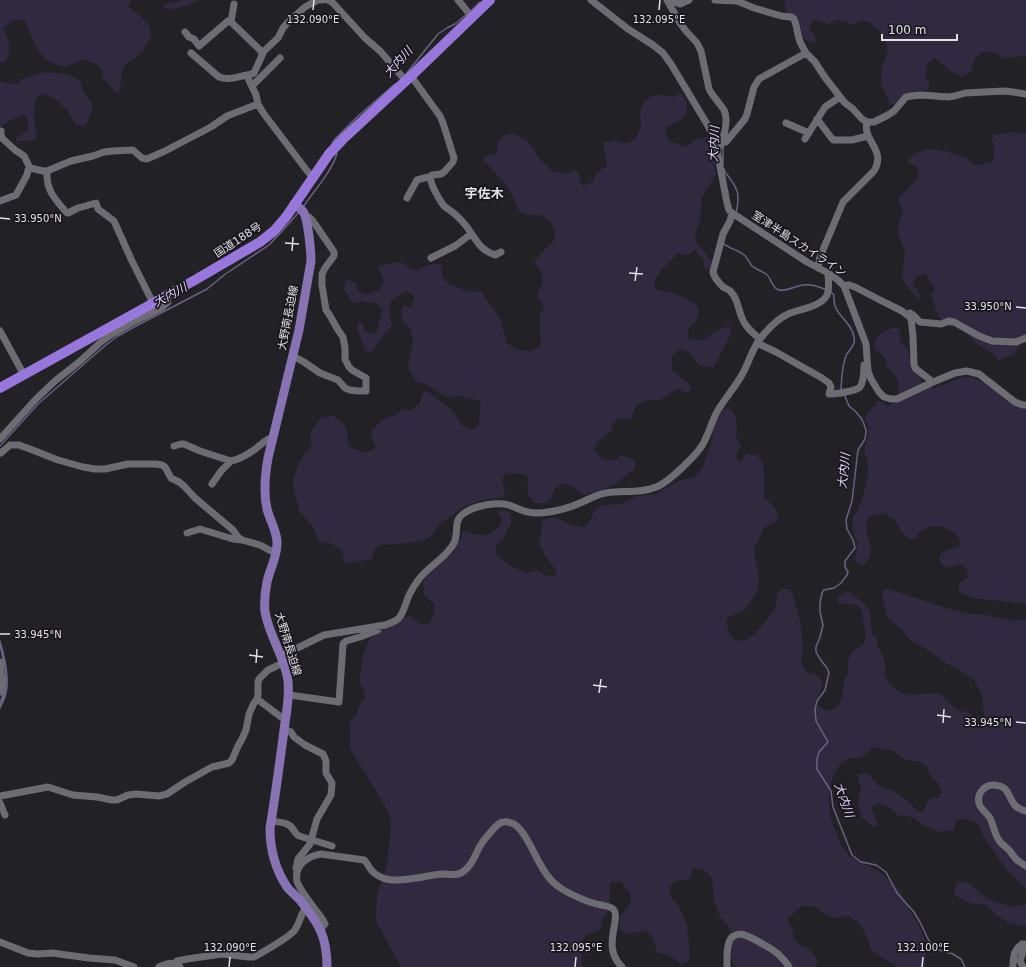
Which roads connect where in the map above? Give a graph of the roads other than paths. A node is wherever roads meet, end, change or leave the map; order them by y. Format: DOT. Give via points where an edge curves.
graph roads {
  1 [pos="323,0"];
  2 [pos="328,0"];
  3 [pos="458,0"];
  4 [pos="490,0"];
  5 [pos="591,0"];
  6 [pos="690,0"];
  7 [pos="715,0"];
  8 [pos="670,1"];
  9 [pos="234,4"];
  10 [pos="472,17"];
  11 [pos="230,22"];
  12 [pos="185,32"];
  13 [pos="191,53"];
  14 [pos="806,53"];
  15 [pos="262,54"];
  16 [pos="280,58"];
  17 [pos="247,76"];
  18 [pos="409,78"];
  19 [pos="252,86"];
  20 [pos="1026,94"];
  21 [pos="840,97"];
  22 [pos="258,104"];
  23 [pos="817,119"];
  24 [pos="867,122"];
  25 [pos="786,123"];
  26 [pos="1,131"];
  27 [pos="868,136"];
  28 [pos="723,143"];
  29 [pos="718,150"];
  30 [pos="30,168"];
  31 [pos="47,171"];
  32 [pos="313,177"];
  33 [pos="431,178"];
  34 [pos="407,198"];
  35 [pos="0,201"];
  36 [pos="300,210"];
  37 [pos="732,213"];
  38 [pos="472,234"];
  39 [pos="501,252"];
  40 [pos="431,258"];
  41 [pos="818,268"];
  42 [pos="828,273"];
  43 [pos="844,286"];
  44 [pos="165,297"];
  45 [pos="153,303"];
  46 [pos="902,311"];
  47 [pos="0,331"];
  48 [pos="1026,338"];
  49 [pos="758,341"];
  50 [pos="293,356"];
  51 [pos="867,360"];
  52 [pos="24,375"];
  53 [pos="933,382"];
  54 [pos="0,388"];
  55 [pos="1026,405"];
  56 [pos="272,438"];
  57 [pos="0,439"];
  58 [pos="174,446"];
  59 [pos="0,452"];
  60 [pos="231,462"];
  61 [pos="212,484"];
  62 [pos="187,533"];
  63 [pos="242,540"];
  64 [pos="276,549"];
  65 [pos="378,626"];
  66 [pos="282,659"];
  67 [pos="0,662"];
  68 [pos="0,692"];
  69 [pos="288,695"];
  70 [pos="256,699"];
  71 [pos="284,725"];
  72 [pos="0,796"];
  73 [pos="0,803"];
  74 [pos="1026,811"];
  75 [pos="5,815"];
  76 [pos="271,821"];
  77 [pos="312,839"];
  78 [pos="332,846"];
  79 [pos="1026,866"];
  80 [pos="297,874"];
  81 [pos="306,908"];
  82 [pos="320,928"];
  83 [pos="0,942"];
  84 [pos="1024,944"];
  85 [pos="177,965"];
  86 [pos="134,967"];
  87 [pos="159,967"];
  88 [pos="327,967"];
  89 [pos="622,967"];
  90 [pos="727,967"];
  91 [pos="789,967"];
  92 [pos="1013,967"];
  93 [pos="1023,967"];
  1 -- 15 [label="street" via="318,0 294,16"];
  2 -- 18 [label="street"];
  3 -- 10 [label="street"];
  4 -- 10 [label="highway, 国道188号"];
  5 -- 29 [label="street" via="663,53 707,124"];
  6 -- 8 [label="street" via="680,4"];
  7 -- 14 [label="street" via="737,1 794,19"];
  8 -- 28 [label="street" via="680,23 701,51 709,89 725,112"];
  9 -- 11 [label="street"];
  10 -- 18 [label="highway, 国道188号"];
  11 -- 12 [label="street" via="199,46"];
  11 -- 15 [label="street"];
  13 -- 17 [label="street" via="219,77 232,79"];
  14 -- 21 [label="street"];
  14 -- 28 [label="street" via="759,79 754,86 745,119"];
  15 -- 17 [label="street" via="254,73"];
  16 -- 19 [label="street"];
  17 -- 19 [label="street"];
  18 -- 32 [label="highway, 国道188号" via="344,138"];
  18 -- 33 [label="street" via="440,116 454,155 453,162 444,172 432,175"];
  19 -- 22 [label="street"];
  20 -- 24 [label="street" via="1004,91 965,93 948,97 911,96 906,97 888,116"];
  21 -- 23 [label="street" via="825,107"];
  21 -- 24 [label="street"];
  22 -- 31 [label="street" via="227,116 211,127 147,159 133,150 104,152"];
  22 -- 32 [label="street"];
  23 -- 25 [label="street" via="807,136"];
  23 -- 27 [label="street" via="833,140 852,140"];
  24 -- 27 [label="street"];
  26 -- 30 [label="street" via="3,139 24,156"];
  27 -- 41 [label="street" via="878,155 877,166 844,202 820,257"];
  28 -- 29 [label="street"];
  29 -- 37 [label="street" via="726,202"];
  30 -- 31 [label="street"];
  30 -- 35 [label="street" via="16,195"];
  31 -- 45 [label="street" via="46,179 51,194 66,212 96,203 98,209 114,221"];
  32 -- 36 [label="highway, 国道188号"];
  33 -- 34 [label="street" via="417,180"];
  33 -- 38 [label="street" via="444,205"];
  36 -- 44 [label="highway, 国道188号" via="286,217 274,231 245,252"];
  36 -- 50 [label="main road, 大野南長迫線" via="311,261"];
  36 -- 50 [label="street" via="313,221 334,252 322,274 326,310 343,337 345,358 349,367 366,378 366,391 345,388 338,380 320,373"];
  37 -- 41 [label="street, 室津半島スカイライン"];
  37 -- 49 [label="street" via="712,272 732,293 742,318"];
  38 -- 39 [label="street" via="481,247 490,253 495,255"];
  38 -- 40 [label="street"];
  41 -- 42 [label="street, 室津半島スカイライン"];
  42 -- 43 [label="street, 室津半島スカイライン"];
  42 -- 49 [label="street" via="829,288 821,302 788,314"];
  43 -- 46 [label="street" via="855,287"];
  43 -- 51 [label="street, 室津半島スカイライン" via="866,344"];
  44 -- 45 [label="highway, 国道188号"];
  44 -- 57 [label="street" via="168,302 161,308 109,336 55,381"];
  45 -- 52 [label="highway, 国道188号"];
  46 -- 48 [label="street" via="913,314 920,322 954,322 992,341 1016,342"];
  46 -- 53 [label="street" via="912,320 914,365"];
  47 -- 52 [label="street"];
  49 -- 51 [label="street" via="829,383 829,394 860,387 864,375 864,362"];
  49 -- 65 [label="street" via="740,380 712,422 704,443 692,458 664,483 644,490 606,493 568,508 548,512 527,512 502,504 486,504 470,510 459,518 452,547 424,572 412,589 402,614 393,622"];
  50 -- 56 [label="main road, 大野南長迫線"];
  51 -- 53 [label="street, 室津半島スカイライン" via="871,380 884,397 897,399"];
  52 -- 54 [label="highway, 国道188号"];
  53 -- 55 [label="street, 室津半島スカイライン" via="956,373 979,374 1015,402"];
  56 -- 60 [label="street" via="268,438 252,451"];
  56 -- 64 [label="main road, 大野南長迫線" via="265,470 265,497"];
  58 -- 60 [label="street" via="184,444"];
  59 -- 63 [label="street" via="10,445 19,445 58,460 105,470 128,464 162,465 171,478 184,486"];
  60 -- 61 [label="street"];
  62 -- 63 [label="street" via="200,529"];
  63 -- 64 [label="street" via="271,551"];
  64 -- 66 [label="main road, 大野南長迫線" via="267,582 265,602 268,626"];
  65 -- 66 [label="street" via="324,635"];
  65 -- 69 [label="street" via="378,630 343,644 338,702"];
  66 -- 69 [label="main road, 大野南長迫線" via="288,680"];
  66 -- 70 [label="street" via="259,679"];
  67 -- 68 [label="street"];
  69 -- 71 [label="main road, 大野南長迫線"];
  70 -- 71 [label="street"];
  70 -- 72 [label="street" via="232,760 212,767 167,794 136,794 112,800 73,795 48,787"];
  71 -- 76 [label="main road, 大野南長迫線"];
  71 -- 77 [label="street" via="294,737 323,754 326,773 332,783 331,795 317,820"];
  73 -- 75 [label="street"];
  74 -- 79 [label="street" via="1018,809 1008,791 1000,786 989,785 983,788 979,795 980,806 990,818 1000,842"];
  76 -- 77 [label="street" via="285,823 299,836"];
  76 -- 81 [label="main road, 大野南長迫線" via="270,841 278,872"];
  77 -- 78 [label="street"];
  77 -- 80 [label="street" via="298,859"];
  80 -- 82 [label="street" via="301,889 325,924"];
  80 -- 89 [label="street" via="301,864 306,860 322,854 364,860 375,873 389,880 461,873 490,833 500,823 509,822 524,833 547,876 558,887 615,911 611,947"];
  81 -- 82 [label="main road, 大野南長迫線"];
  81 -- 85 [label="street" via="294,931 254,957 222,954 177,961"];
  82 -- 88 [label="main road, 大野南長迫線" via="325,942"];
  83 -- 86 [label="street" via="28,953 115,960"];
  84 -- 92 [label="street" via="1018,947 1014,954"];
  84 -- 93 [label="street" via="1020,961"];
  85 -- 87 [label="street" via="172,963"];
  90 -- 91 [label="street" via="729,944 732,938 739,934 769,948 781,956"];
}
